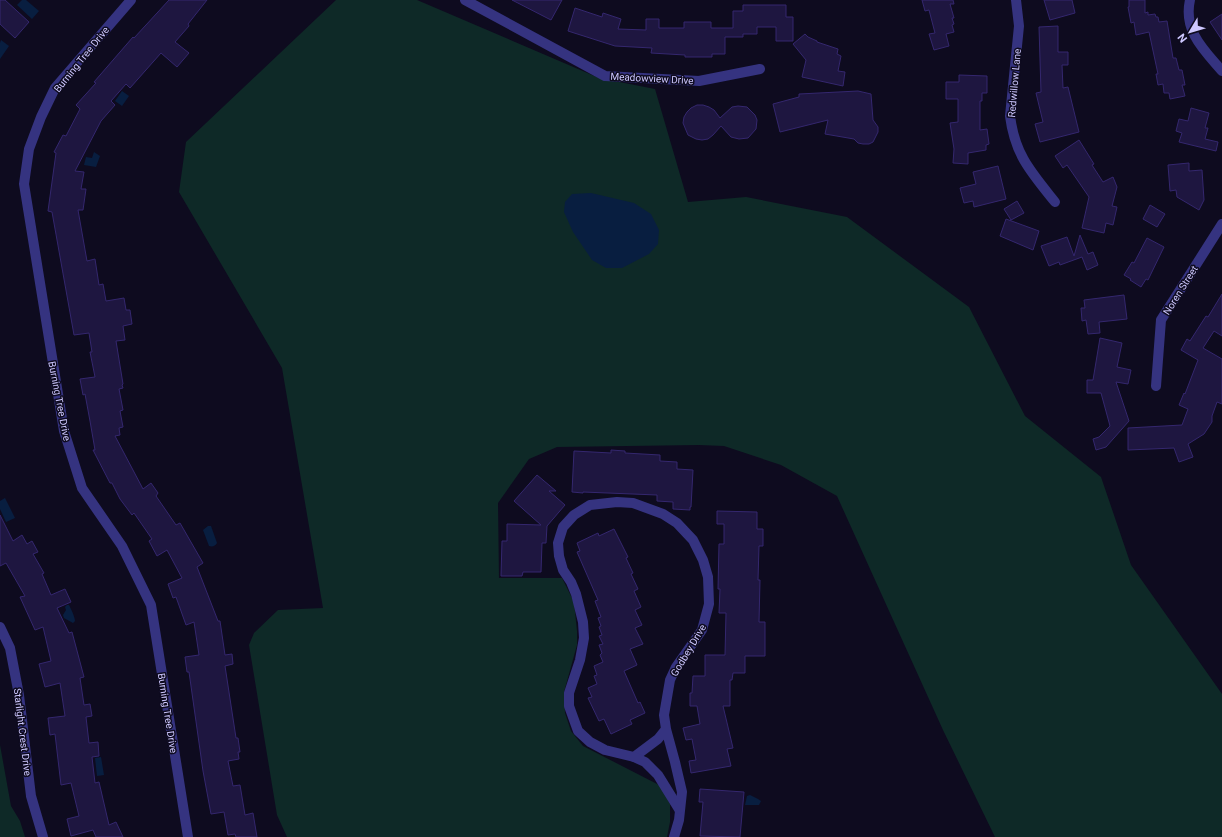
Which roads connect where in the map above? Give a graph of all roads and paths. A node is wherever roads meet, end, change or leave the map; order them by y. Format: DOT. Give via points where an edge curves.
graph roads {
  1 [pos="131,0"];
  2 [pos="465,0"];
  3 [pos="1016,0"];
  4 [pos="1190,0"];
  5 [pos="760,70"];
  6 [pos="1222,71"];
  7 [pos="1055,202"];
  8 [pos="1222,224"];
  9 [pos="1156,386"];
  10 [pos="0,628"];
  11 [pos="666,729"];
  12 [pos="634,757"];
  13 [pos="679,809"];
  14 [pos="43,837"];
  15 [pos="188,837"];
  16 [pos="674,837"];
  1 -- 15 [label="street, Burning Tree Drive" via="55,88 29,149 24,184 64,432 82,488 122,546 151,604"];
  2 -- 5 [label="street, Meadowview Drive" via="605,76 699,81"];
  3 -- 7 [label="street, Redwillow Lane" via="1019,26 1010,116 1012,131 1019,153 1030,172"];
  4 -- 6 [label="street" via="1188,10 1193,33 1198,43"];
  8 -- 9 [label="street, Noren Street" via="1161,320"];
  10 -- 14 [label="street, Starlight Crest Drive" via="10,648 19,695 31,796"];
  11 -- 12 [label="street" via="658,739"];
  11 -- 12 [label="street, Godbey Drive" via="664,715 670,680 702,630 708,611 708,576 703,560 693,540 677,523 663,514 633,503 590,505 574,515 563,527 558,543 563,570 576,594 583,622 584,638 569,693 569,706 578,731 590,742 605,750"];
  11 -- 13 [label="street, Godbey Drive" via="682,792"];
  12 -- 13 [label="street, Godbey Drive" via="645,762 658,775"];
  13 -- 16 [label="street, Godbey Drive"];
}
